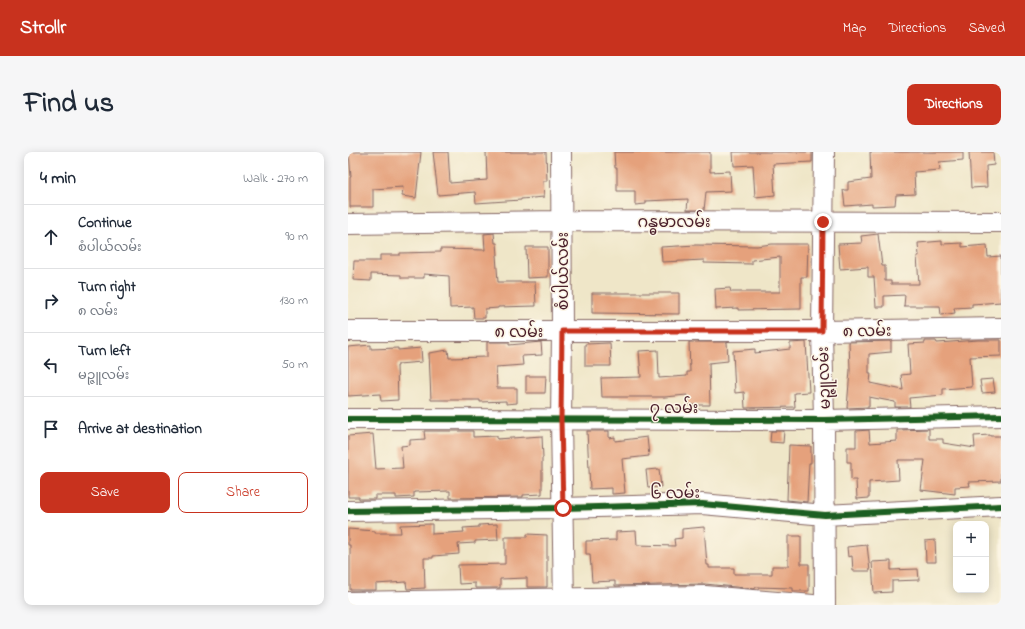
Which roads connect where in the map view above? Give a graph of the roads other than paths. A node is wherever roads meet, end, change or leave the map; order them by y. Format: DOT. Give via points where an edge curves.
graph roads {
  1 [pos="561,152"];
  2 [pos="824,152"];
  3 [pos="562,221"];
  4 [pos="823,222"];
  5 [pos="1001,222"];
  6 [pos="348,224"];
  7 [pos="1001,328"];
  8 [pos="348,331"];
  9 [pos="562,331"];
  10 [pos="822,331"];
  11 [pos="1001,416"];
  12 [pos="348,419"];
  13 [pos="561,420"];
  14 [pos="824,420"];
  15 [pos="1001,506"];
  16 [pos="563,508"];
  17 [pos="348,511"];
  18 [pos="825,515"];
  19 [pos="348,602"];
  20 [pos="564,602"];
  21 [pos="813,605"];
  22 [pos="825,605"];
  1 -- 3 [label="street, စံပါယ်လမ်း"];
  2 -- 4 [label="street, မဉ္ဇူလမ်း"];
  3 -- 4 [label="street, ဂန္ဓမာလမ်း"];
  3 -- 6 [label="street, ဂန္ဓမာလမ်း"];
  3 -- 9 [label="street, စံပါယ်လမ်း"];
  4 -- 5 [label="street, ဂန္ဓမာလမ်း"];
  4 -- 10 [label="street, မဉ္ဇူလမ်း"];
  7 -- 10 [label="street, ၈ လမ်း"];
  8 -- 9 [label="street, ၈ လမ်း"];
  9 -- 10 [label="street, ၈ လမ်း"];
  9 -- 13 [label="street, စံပါယ်လမ်း"];
  10 -- 14 [label="street, မဉ္ဇူလမ်း"];
  11 -- 14 [label="street, ၇ လမ်း"];
  12 -- 13 [label="street, ၇ လမ်း"];
  13 -- 14 [label="street, ၇ လမ်း"];
  13 -- 16 [label="street, စံပါယ်လမ်း"];
  14 -- 18 [label="street, မဉ္ဇူလမ်း"];
  15 -- 18 [label="street, ၆ လမ်း"];
  16 -- 17 [label="street, ၆ လမ်း"];
  16 -- 18 [label="street, ၆ လမ်း" via="702,504"];
  16 -- 20 [label="street, စံပါယ်လမ်း"];
  18 -- 22 [label="street, မဉ္ဇူလမ်း"];
  19 -- 20 [label="street"];
  20 -- 21 [label="street" via="705,596"];
}
